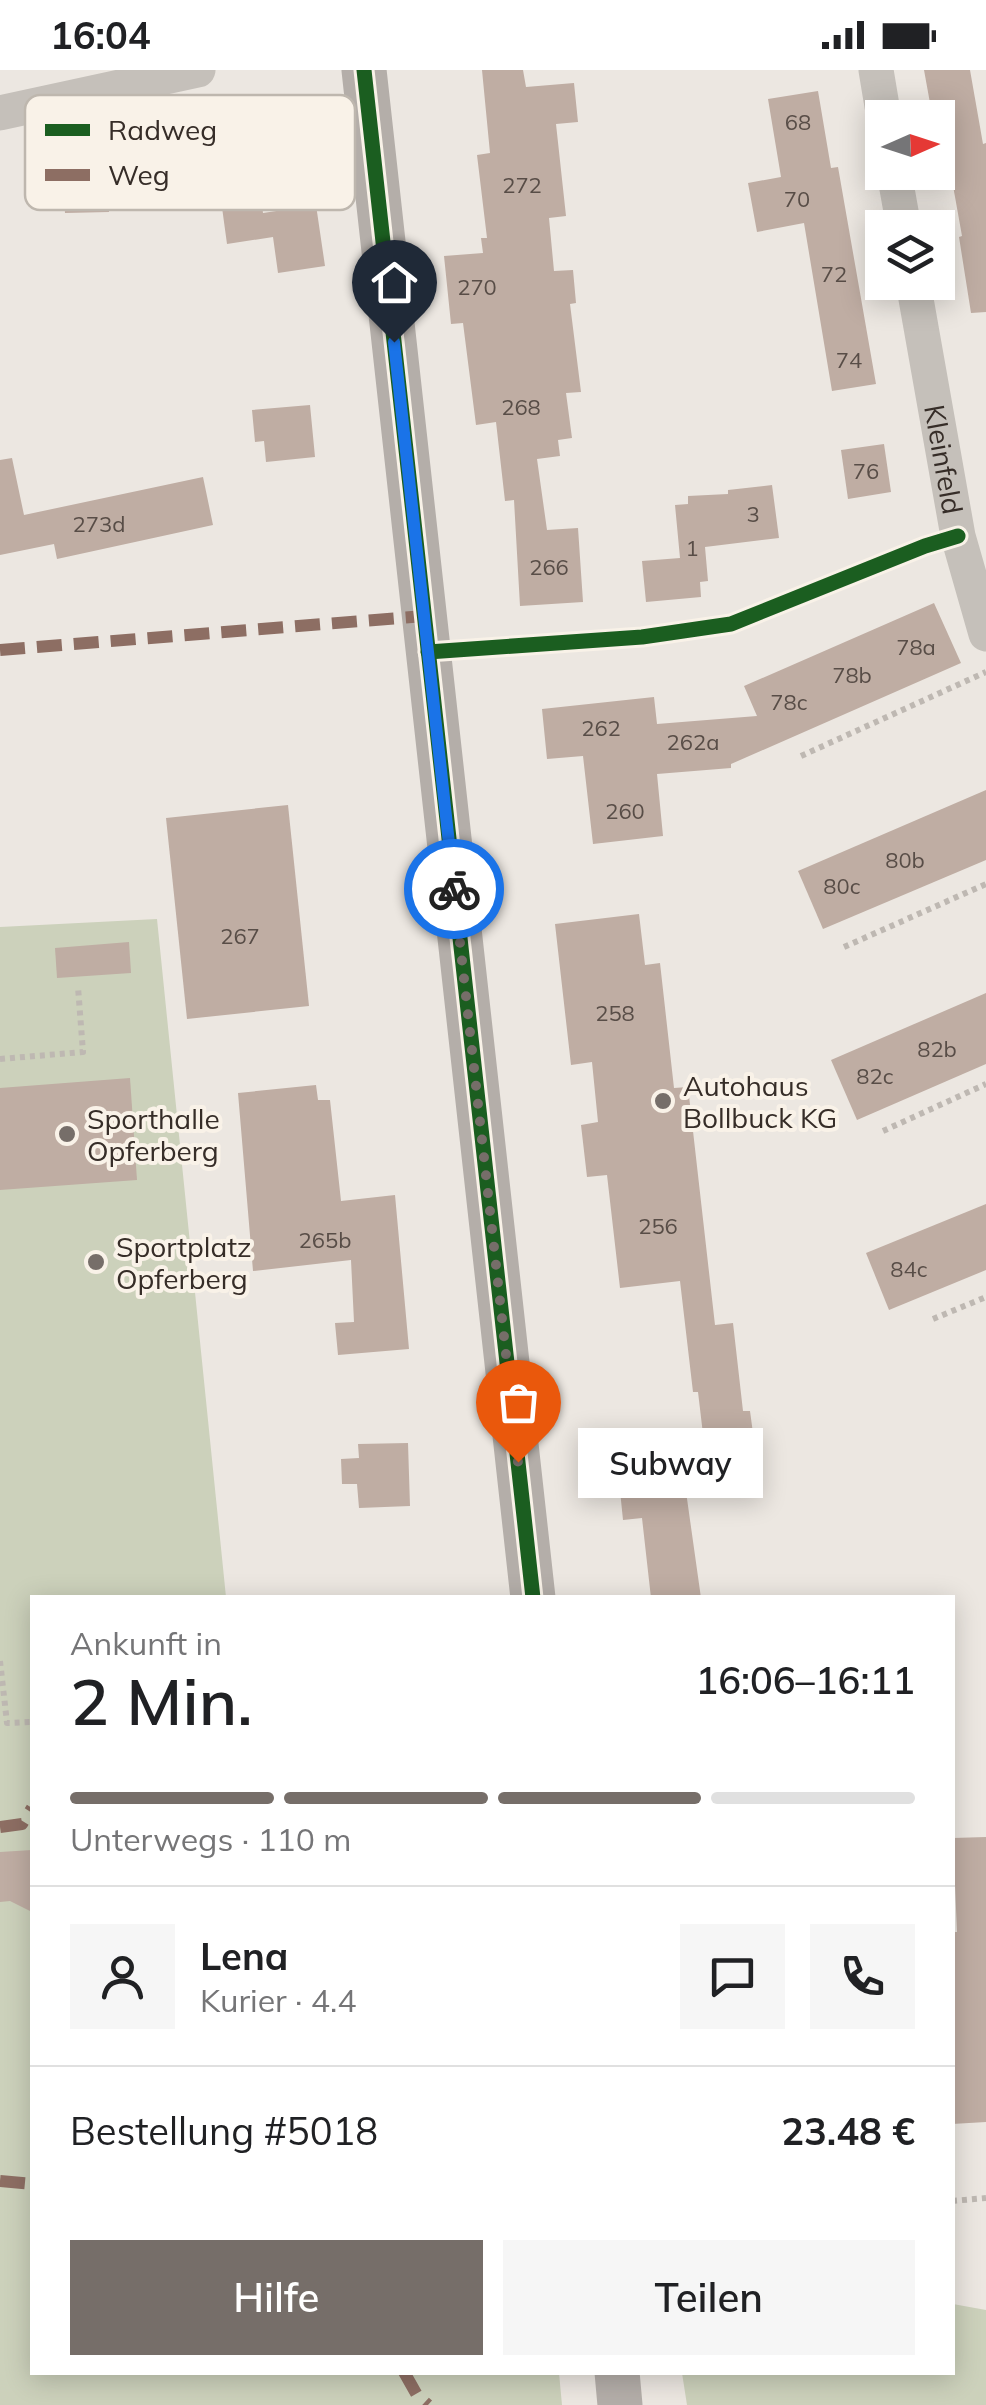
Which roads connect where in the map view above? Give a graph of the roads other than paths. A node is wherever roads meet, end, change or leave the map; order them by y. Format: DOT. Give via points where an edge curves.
graph roads {
  1 [pos="198,70"];
  2 [pos="364,70"];
  3 [pos="876,70"];
  4 [pos="83,95"];
  5 [pos="881,100"];
  6 [pos="25,108"];
  7 [pos="0,113"];
  8 [pos="918,300"];
  9 [pos="970,509"];
  10 [pos="986,634"];
  11 [pos="533,1595"];
  12 [pos="617,2375"];
  13 [pos="620,2405"];
  1 -- 4 [label="street"];
  2 -- 11 [label="main road"];
  3 -- 5 [label="street"];
  6 -- 7 [label="street"];
  8 -- 9 [label="street, Kleinfeld"];
  9 -- 10 [label="street, Kleinfeld"];
  12 -- 13 [label="main road"];
}
